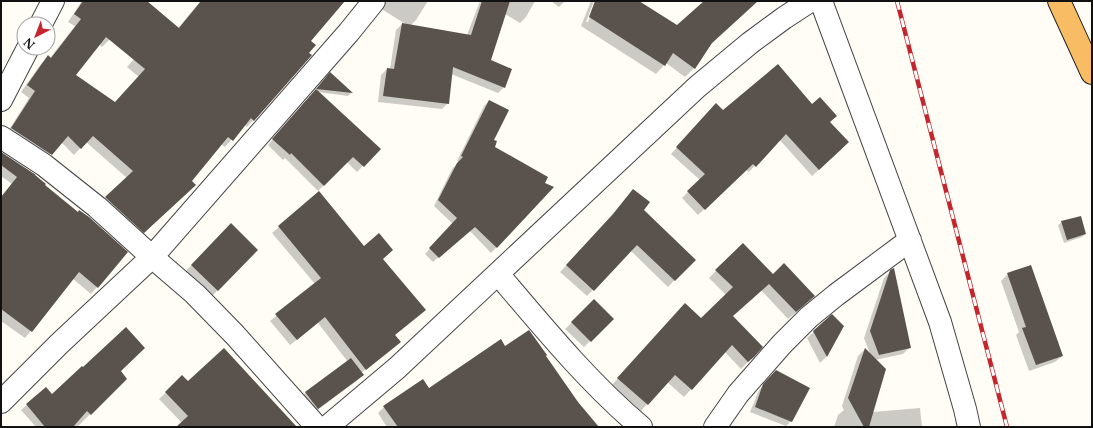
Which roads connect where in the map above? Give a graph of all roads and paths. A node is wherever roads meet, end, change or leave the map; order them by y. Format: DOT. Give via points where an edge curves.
graph roads {
  1 [pos="53,1"];
  2 [pos="374,1"];
  3 [pos="810,1"];
  4 [pos="821,1"];
  5 [pos="1059,1"];
  6 [pos="45,16"];
  7 [pos="24,56"];
  8 [pos="1092,73"];
  9 [pos="1,100"];
  10 [pos="1,137"];
  11 [pos="910,240"];
  12 [pos="152,257"];
  13 [pos="498,274"];
  14 [pos="1,402"];
  15 [pos="633,424"];
  16 [pos="317,427"];
  17 [pos="327,427"];
  18 [pos="715,427"];
  19 [pos="968,427"];
  1 -- 6 [label="street"];
  2 -- 12 [label="street"];
  3 -- 13 [label="street" via="750,43 697,87"];
  4 -- 11 [label="street"];
  5 -- 8 [label="highway"];
  7 -- 9 [label="street"];
  10 -- 12 [label="street" via="44,165 97,207"];
  11 -- 18 [label="street" via="809,317 738,394"];
  11 -- 19 [label="street" via="940,322"];
  12 -- 14 [label="street"];
  12 -- 16 [label="street" via="236,335"];
  13 -- 15 [label="street" via="546,331"];
  13 -- 17 [label="street" via="397,368"];
}
